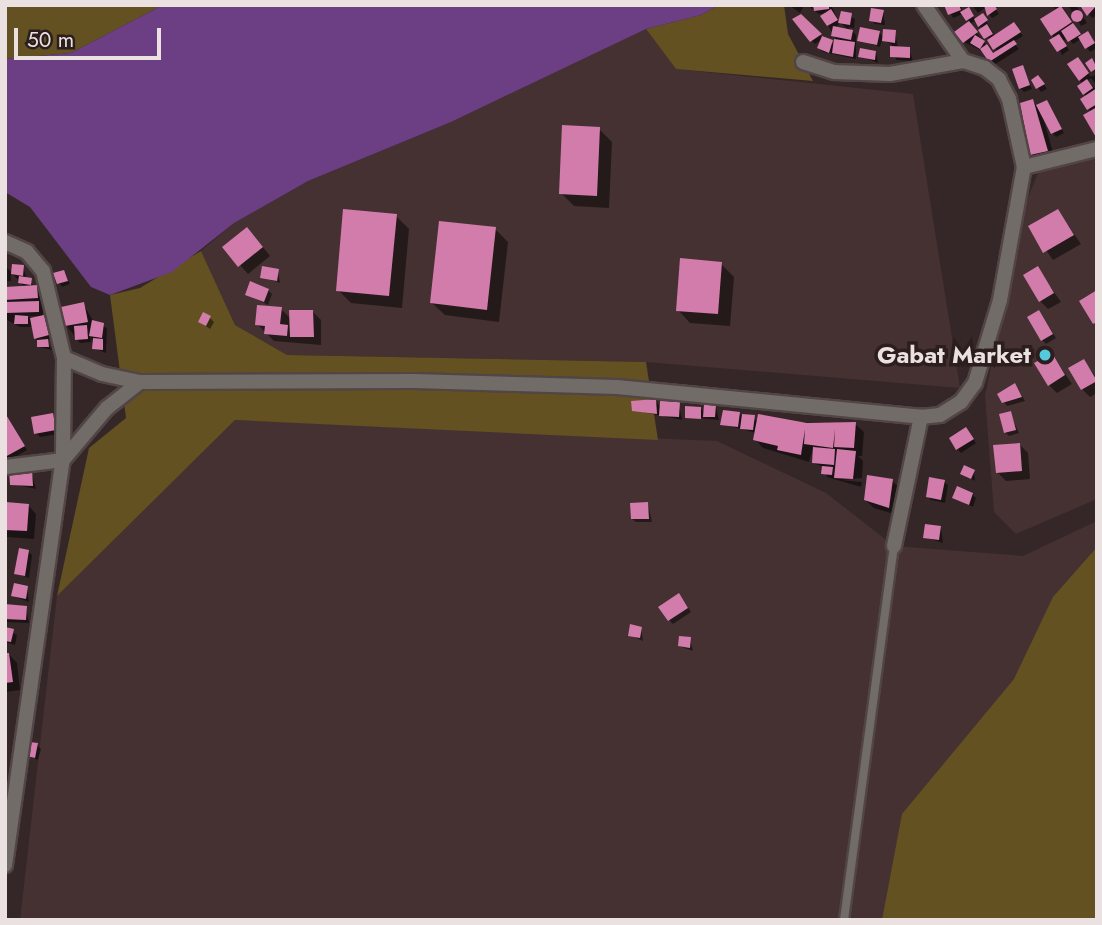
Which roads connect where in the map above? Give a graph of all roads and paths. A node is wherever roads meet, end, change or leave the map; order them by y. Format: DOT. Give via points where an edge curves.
graph roads {
  1 [pos="924,5"];
  2 [pos="962,61"];
  3 [pos="803,62"];
  4 [pos="1097,149"];
  5 [pos="1024,167"];
  6 [pos="5,242"];
  7 [pos="64,358"];
  8 [pos="140,382"];
  9 [pos="921,417"];
  10 [pos="64,460"];
  11 [pos="5,467"];
  12 [pos="894,546"];
  13 [pos="5,865"];
  14 [pos="844,920"];
  1 -- 2 [label="street"];
  2 -- 3 [label="street" via="890,74 834,72"];
  2 -- 5 [label="street" via="985,68 999,79 1009,99"];
  4 -- 5 [label="street"];
  5 -- 9 [label="street" via="1000,300 975,383 961,402 940,415"];
  6 -- 7 [label="street" via="27,252 43,271"];
  7 -- 8 [label="street" via="102,374"];
  7 -- 10 [label="street"];
  8 -- 9 [label="street" via="414,380 617,387"];
  8 -- 10 [label="street" via="97,417"];
  9 -- 12 [label="street"];
  10 -- 11 [label="street"];
  10 -- 13 [label="street"];
  12 -- 14 [label="lane"];
}
